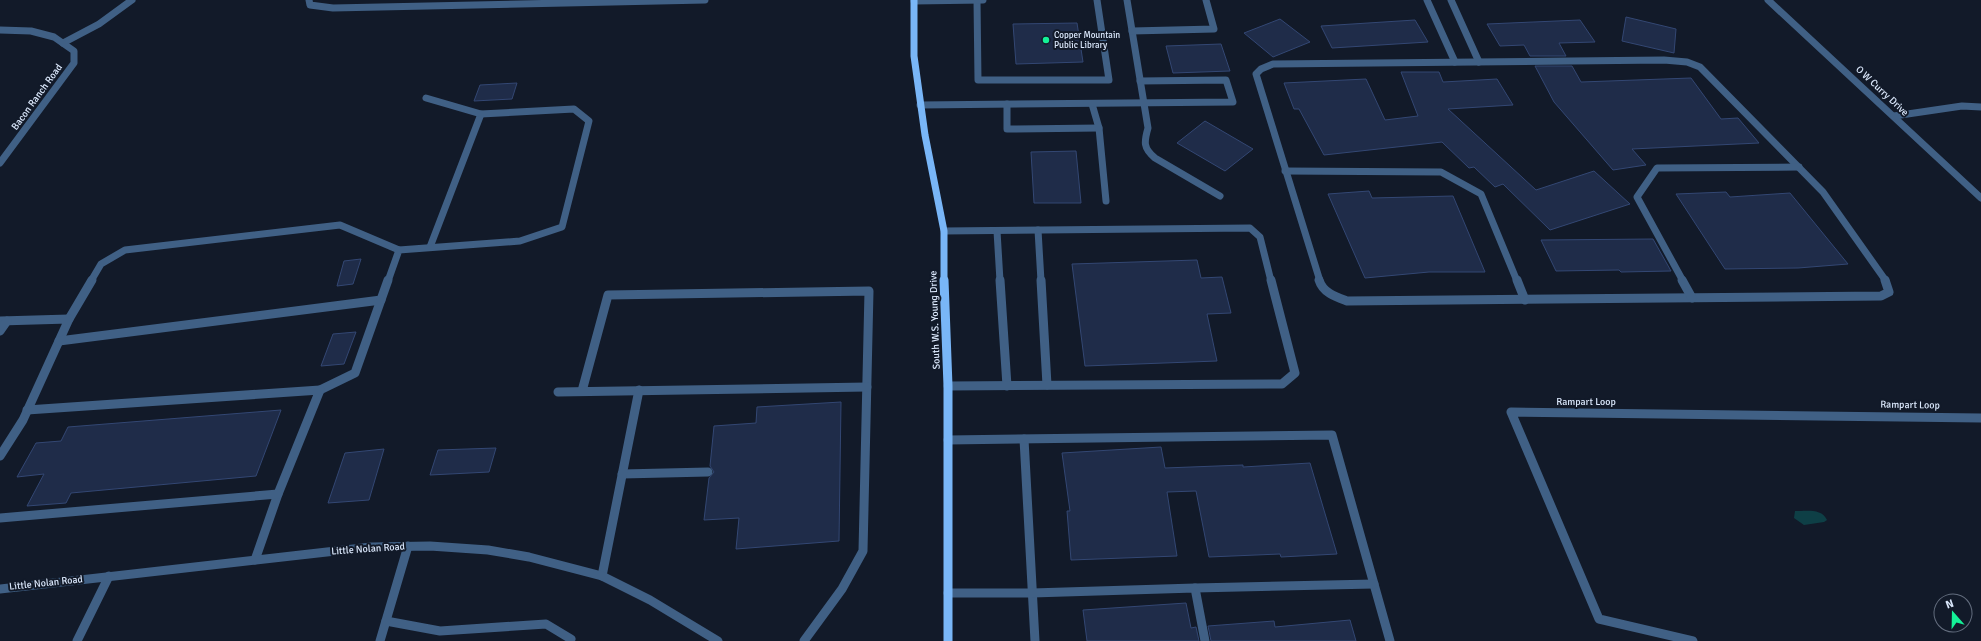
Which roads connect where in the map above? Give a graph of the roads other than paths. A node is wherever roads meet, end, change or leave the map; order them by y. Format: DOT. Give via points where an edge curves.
graph roads {
  1 [pos="132,0"];
  2 [pos="309,0"];
  3 [pos="705,0"];
  4 [pos="977,0"];
  5 [pos="983,0"];
  6 [pos="1097,0"];
  7 [pos="1127,0"];
  8 [pos="1206,0"];
  9 [pos="1427,0"];
  10 [pos="1451,0"];
  11 [pos="1768,0"];
  12 [pos="914,1"];
  13 [pos="0,30"];
  14 [pos="1132,31"];
  15 [pos="62,43"];
  16 [pos="1455,62"];
  17 [pos="1479,62"];
  18 [pos="1140,81"];
  19 [pos="426,98"];
  20 [pos="1144,103"];
  21 [pos="1007,104"];
  22 [pos="1092,104"];
  23 [pos="920,105"];
  24 [pos="1981,107"];
  25 [pos="481,114"];
  26 [pos="1894,116"];
  27 [pos="1099,128"];
  28 [pos="2,161"];
  29 [pos="1799,167"];
  30 [pos="1285,171"];
  31 [pos="1220,196"];
  32 [pos="1981,198"];
  33 [pos="1106,201"];
  34 [pos="1038,230"];
  35 [pos="944,231"];
  36 [pos="997,231"];
  37 [pos="430,247"];
  38 [pos="399,250"];
  39 [pos="1692,298"];
  40 [pos="381,300"];
  41 [pos="1524,300"];
  42 [pos="69,319"];
  43 [pos="3,321"];
  44 [pos="0,331"];
  45 [pos="59,341"];
  46 [pos="948,386"];
  47 [pos="1007,386"];
  48 [pos="1047,386"];
  49 [pos="867,387"];
  50 [pos="320,390"];
  51 [pos="639,390"];
  52 [pos="582,391"];
  53 [pos="558,392"];
  54 [pos="27,410"];
  55 [pos="1981,418"];
  56 [pos="1024,439"];
  57 [pos="948,440"];
  58 [pos="0,456"];
  59 [pos="708,472"];
  60 [pos="622,474"];
  61 [pos="278,494"];
  62 [pos="0,518"];
  63 [pos="408,546"];
  64 [pos="255,560"];
  65 [pos="109,576"];
  66 [pos="602,576"];
  67 [pos="1374,584"];
  68 [pos="1195,588"];
  69 [pos="0,589"];
  70 [pos="948,593"];
  71 [pos="1032,593"];
  72 [pos="386,621"];
  73 [pos="77,641"];
  74 [pos="380,641"];
  75 [pos="570,641"];
  76 [pos="718,641"];
  77 [pos="804,641"];
  78 [pos="948,641"];
  79 [pos="1035,641"];
  80 [pos="1205,641"];
  81 [pos="1390,641"];
  82 [pos="1693,641"];
  1 -- 15 [label="street" via="115,15"];
  2 -- 3 [label="street" via="310,5 333,8"];
  4 -- 5 [label="street"];
  4 -- 6 [label="street" via="978,80 1109,80"];
  4 -- 12 [label="street"];
  7 -- 14 [label="street"];
  8 -- 14 [label="street" via="1214,29"];
  9 -- 16 [label="street"];
  10 -- 17 [label="street"];
  11 -- 26 [label="street, O W Curry Drive"];
  12 -- 23 [label="main road, South W.S. Young Drive" via="914,56"];
  13 -- 15 [label="street, Bacon Ranch Road" via="31,31 54,37"];
  14 -- 18 [label="street"];
  15 -- 28 [label="street, Bacon Ranch Road" via="74,50 74,63"];
  16 -- 17 [label="street"];
  16 -- 30 [label="street" via="1273,64 1261,69 1256,74"];
  17 -- 29 [label="street" via="1687,62 1700,67"];
  18 -- 20 [label="street"];
  18 -- 20 [label="street" via="1226,80 1233,102"];
  19 -- 25 [label="street"];
  20 -- 22 [label="street"];
  20 -- 31 [label="street" via="1148,128 1144,142 1148,152"];
  21 -- 22 [label="street"];
  21 -- 23 [label="street"];
  21 -- 27 [label="street" via="1007,129"];
  22 -- 27 [label="street"];
  23 -- 35 [label="main road, South W.S. Young Drive"];
  24 -- 26 [label="street" via="1962,106"];
  25 -- 37 [label="street"];
  25 -- 37 [label="street" via="574,109 589,121 562,227 520,241"];
  26 -- 32 [label="street, O W Curry Drive"];
  27 -- 33 [label="street"];
  29 -- 39 [label="street" via="1657,168 1637,197"];
  29 -- 39 [label="street" via="1823,192 1886,280 1889,292 1881,296"];
  30 -- 41 [label="street" via="1441,172 1482,194"];
  30 -- 41 [label="street" via="1321,286 1334,297 1347,301"];
  34 -- 36 [label="street"];
  34 -- 48 [label="street"];
  34 -- 48 [label="street" via="1250,228 1260,237 1295,373 1282,384"];
  35 -- 36 [label="street"];
  35 -- 46 [label="main road, South W.S. Young Drive"];
  36 -- 47 [label="street"];
  37 -- 38 [label="street"];
  38 -- 40 [label="street"];
  38 -- 42 [label="street" via="340,225 125,250 101,264"];
  39 -- 41 [label="street"];
  40 -- 45 [label="street"];
  40 -- 50 [label="street" via="355,373"];
  42 -- 43 [label="street"];
  42 -- 45 [label="street"];
  43 -- 44 [label="street"];
  45 -- 54 [label="street"];
  46 -- 47 [label="street"];
  46 -- 57 [label="main road, South W.S. Young Drive"];
  47 -- 48 [label="street"];
  49 -- 51 [label="street"];
  49 -- 52 [label="street" via="869,291 608,295"];
  49 -- 77 [label="street" via="863,551 842,589"];
  50 -- 54 [label="street"];
  50 -- 61 [label="street"];
  51 -- 52 [label="street"];
  51 -- 60 [label="street"];
  52 -- 53 [label="street"];
  54 -- 58 [label="street"];
  55 -- 82 [label="street, Rampart Loop" via="1511,412 1599,619"];
  56 -- 57 [label="street"];
  56 -- 67 [label="street" via="1332,435"];
  56 -- 71 [label="street"];
  57 -- 70 [label="main road, South W.S. Young Drive"];
  59 -- 60 [label="street"];
  60 -- 66 [label="street"];
  61 -- 62 [label="street"];
  61 -- 64 [label="street"];
  63 -- 64 [label="street, Little Nolan Road" via="371,547"];
  63 -- 66 [label="street, Little Nolan Road" via="495,551"];
  63 -- 72 [label="street"];
  64 -- 65 [label="street, Little Nolan Road"];
  65 -- 69 [label="street, Little Nolan Road"];
  65 -- 73 [label="street"];
  66 -- 76 [label="street, Little Nolan Road" via="650,600"];
  67 -- 68 [label="street"];
  67 -- 81 [label="street"];
  68 -- 71 [label="street"];
  68 -- 80 [label="street"];
  70 -- 71 [label="street"];
  70 -- 78 [label="main road, South W.S. Young Drive"];
  71 -- 79 [label="street"];
  72 -- 74 [label="street"];
  72 -- 75 [label="street" via="440,631 546,624"];
}
